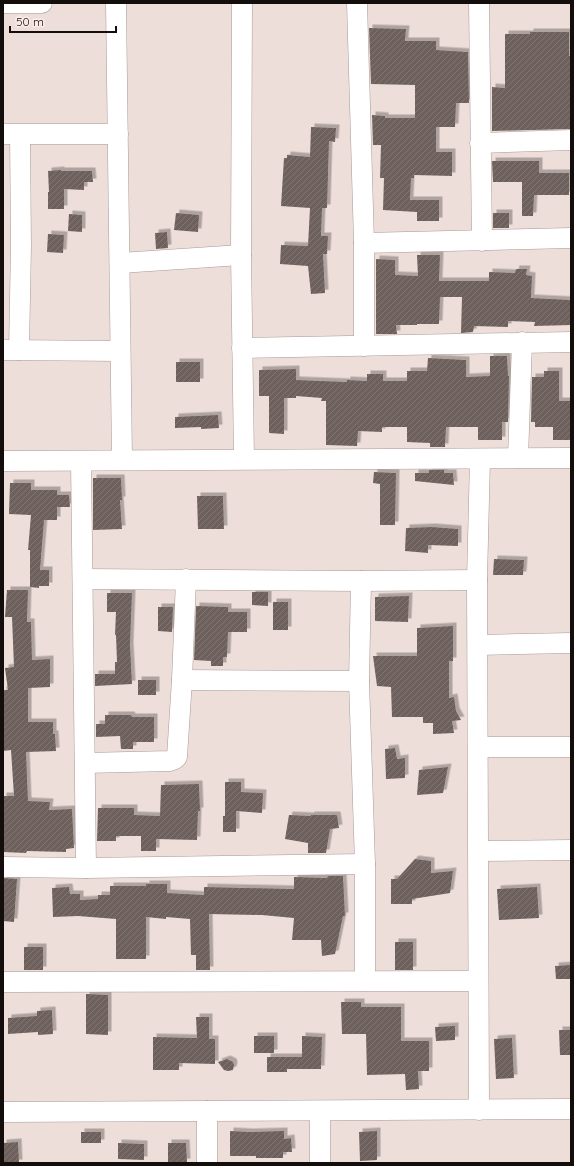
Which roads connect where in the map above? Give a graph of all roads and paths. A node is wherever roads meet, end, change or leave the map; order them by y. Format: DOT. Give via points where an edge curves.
graph roads {
  1 [pos="4,3"];
  2 [pos="42,3"];
  3 [pos="116,3"];
  4 [pos="242,3"];
  5 [pos="357,3"];
  6 [pos="479,3"];
  7 [pos="11,134"];
  8 [pos="118,134"];
  9 [pos="571,140"];
  10 [pos="480,143"];
  11 [pos="571,238"];
  12 [pos="482,241"];
  13 [pos="364,243"];
  14 [pos="12,246"];
  15 [pos="241,255"];
  16 [pos="120,263"];
  17 [pos="522,342"];
  18 [pos="571,342"];
  19 [pos="364,346"];
  20 [pos="242,348"];
  21 [pos="11,350"];
  22 [pos="120,351"];
  23 [pos="518,458"];
  24 [pos="571,458"];
  25 [pos="244,459"];
  26 [pos="480,459"];
  27 [pos="122,460"];
  28 [pos="3,461"];
  29 [pos="81,461"];
  30 [pos="83,579"];
  31 [pos="186,579"];
  32 [pos="478,580"];
  33 [pos="361,581"];
  34 [pos="571,643"];
  35 [pos="478,645"];
  36 [pos="182,680"];
  37 [pos="359,681"];
  38 [pos="478,747"];
  39 [pos="571,747"];
  40 [pos="86,763"];
  41 [pos="571,850"];
  42 [pos="479,851"];
  43 [pos="365,864"];
  44 [pos="3,867"];
  45 [pos="86,868"];
  46 [pos="365,981"];
  47 [pos="478,981"];
  48 [pos="3,982"];
  49 [pos="571,1109"];
  50 [pos="479,1110"];
  51 [pos="207,1111"];
  52 [pos="320,1111"];
  53 [pos="3,1112"];
  54 [pos="207,1163"];
  55 [pos="320,1163"];
  1 -- 2 [label="street"];
  3 -- 8 [label="street"];
  4 -- 15 [label="street"];
  5 -- 13 [label="street"];
  6 -- 10 [label="street"];
  7 -- 8 [label="street"];
  7 -- 14 [label="street"];
  8 -- 16 [label="street"];
  9 -- 10 [label="street"];
  10 -- 12 [label="street"];
  11 -- 12 [label="street"];
  12 -- 13 [label="street"];
  13 -- 19 [label="street"];
  14 -- 21 [label="street"];
  15 -- 16 [label="street"];
  15 -- 20 [label="street"];
  16 -- 22 [label="street"];
  17 -- 18 [label="street"];
  17 -- 19 [label="street"];
  17 -- 23 [label="street"];
  19 -- 20 [label="street"];
  20 -- 25 [label="street"];
  21 -- 22 [label="street"];
  22 -- 27 [label="street"];
  23 -- 24 [label="street"];
  23 -- 26 [label="street"];
  25 -- 26 [label="street"];
  25 -- 27 [label="street"];
  26 -- 32 [label="street"];
  27 -- 29 [label="street"];
  28 -- 29 [label="street"];
  29 -- 30 [label="street"];
  30 -- 31 [label="street"];
  30 -- 40 [label="street"];
  31 -- 33 [label="street"];
  31 -- 36 [label="street"];
  32 -- 33 [label="street"];
  32 -- 35 [label="street"];
  33 -- 37 [label="street"];
  34 -- 35 [label="street"];
  35 -- 38 [label="street"];
  36 -- 37 [label="street"];
  36 -- 40 [label="street" via="178,754 175,759"];
  37 -- 43 [label="street"];
  38 -- 39 [label="street"];
  38 -- 42 [label="street"];
  40 -- 45 [label="street"];
  41 -- 42 [label="street"];
  42 -- 47 [label="street"];
  43 -- 45 [label="street"];
  43 -- 46 [label="street"];
  44 -- 45 [label="street"];
  46 -- 47 [label="street"];
  46 -- 48 [label="street"];
  47 -- 50 [label="street"];
  49 -- 50 [label="street"];
  50 -- 52 [label="street"];
  51 -- 52 [label="street"];
  51 -- 53 [label="street"];
  51 -- 54 [label="street"];
  52 -- 55 [label="street"];
}
